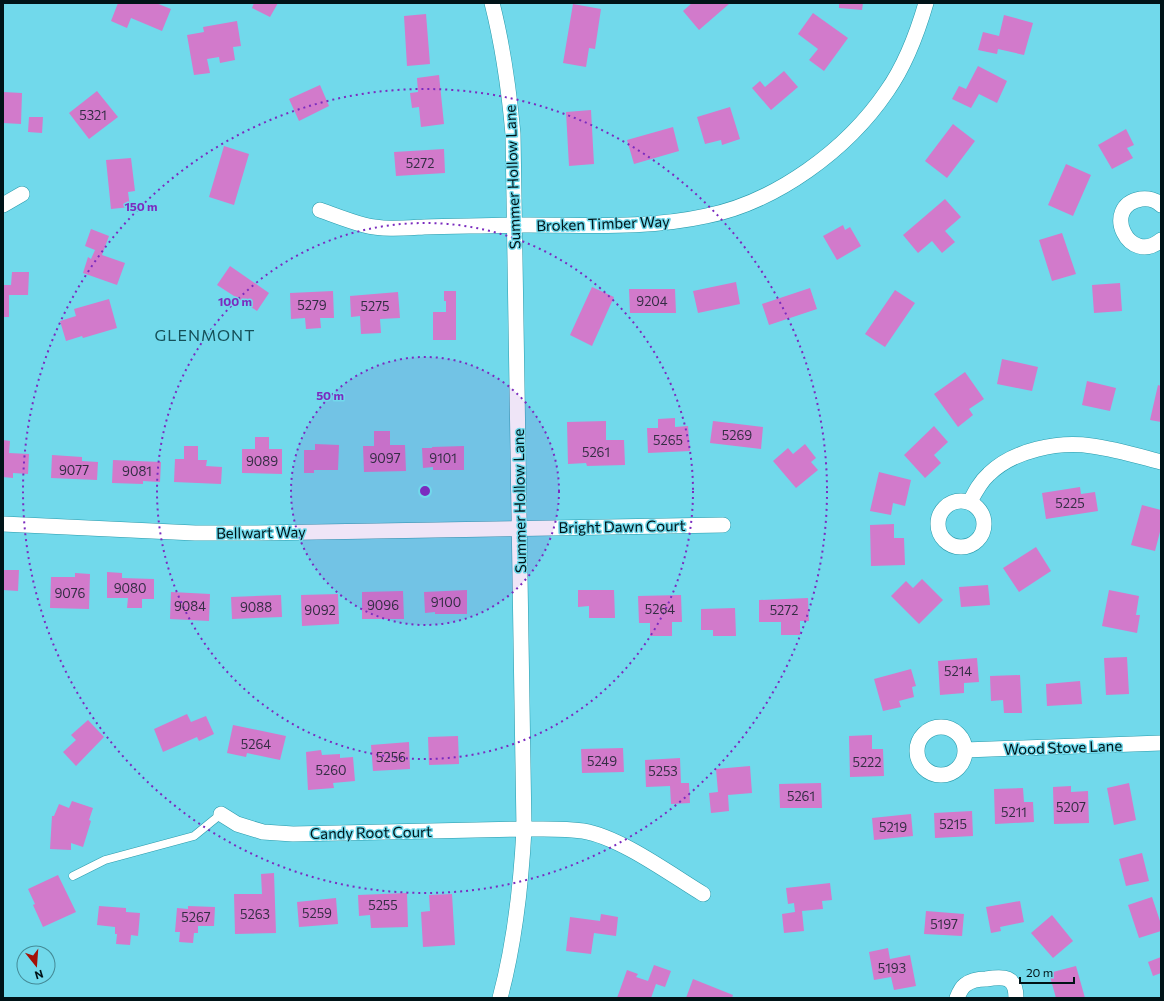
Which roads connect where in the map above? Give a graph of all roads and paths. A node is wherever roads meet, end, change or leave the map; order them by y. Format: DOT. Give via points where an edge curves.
graph roads {
  1 [pos="492,3"];
  2 [pos="926,3"];
  3 [pos="22,194"];
  4 [pos="3,205"];
  5 [pos="1161,205"];
  6 [pos="320,210"];
  7 [pos="514,225"];
  8 [pos="1161,240"];
  9 [pos="1161,462"];
  10 [pos="970,502"];
  11 [pos="3,524"];
  12 [pos="723,525"];
  13 [pos="520,527"];
  14 [pos="1161,744"];
  15 [pos="965,750"];
  16 [pos="221,814"];
  17 [pos="524,829"];
  18 [pos="73,876"];
  19 [pos="703,894"];
  20 [pos="500,998"];
  21 [pos="957,998"];
  22 [pos="1016,998"];
  1 -- 7 [label="street, Summer Hollow Lane" via="509,91 513,134"];
  2 -- 7 [label="street, Broken Timber Way" via="904,62 888,91 859,127 826,157 769,193 738,207 672,222 643,225"];
  3 -- 4 [label="street"];
  5 -- 8 [label="street" via="1152,199 1136,200 1124,209 1120,225 1127,239 1141,247 1150,246"];
  6 -- 7 [label="street, Broken Timber Way" via="365,225 394,228"];
  7 -- 13 [label="street, Summer Hollow Lane"];
  9 -- 10 [label="street" via="1092,446 1050,446 1005,462 988,474"];
  11 -- 13 [label="street, Bellwart Way" via="203,533"];
  12 -- 13 [label="street, Bright Dawn Court"];
  13 -- 17 [label="street, Summer Hollow Lane"];
  14 -- 15 [label="street, Wood Stove Lane"];
  16 -- 17 [label="street, Candy Root Court" via="237,824 263,832 293,834"];
  16 -- 18 [label="lane" via="194,836 105,860"];
  17 -- 19 [label="street, Candy Root Court" via="584,831 609,840 633,851"];
  17 -- 20 [label="street, Summer Hollow Lane" via="513,943"];
  21 -- 22 [label="street" via="959,991 966,984 998,977 1007,978 1012,983 1016,989"];
}
